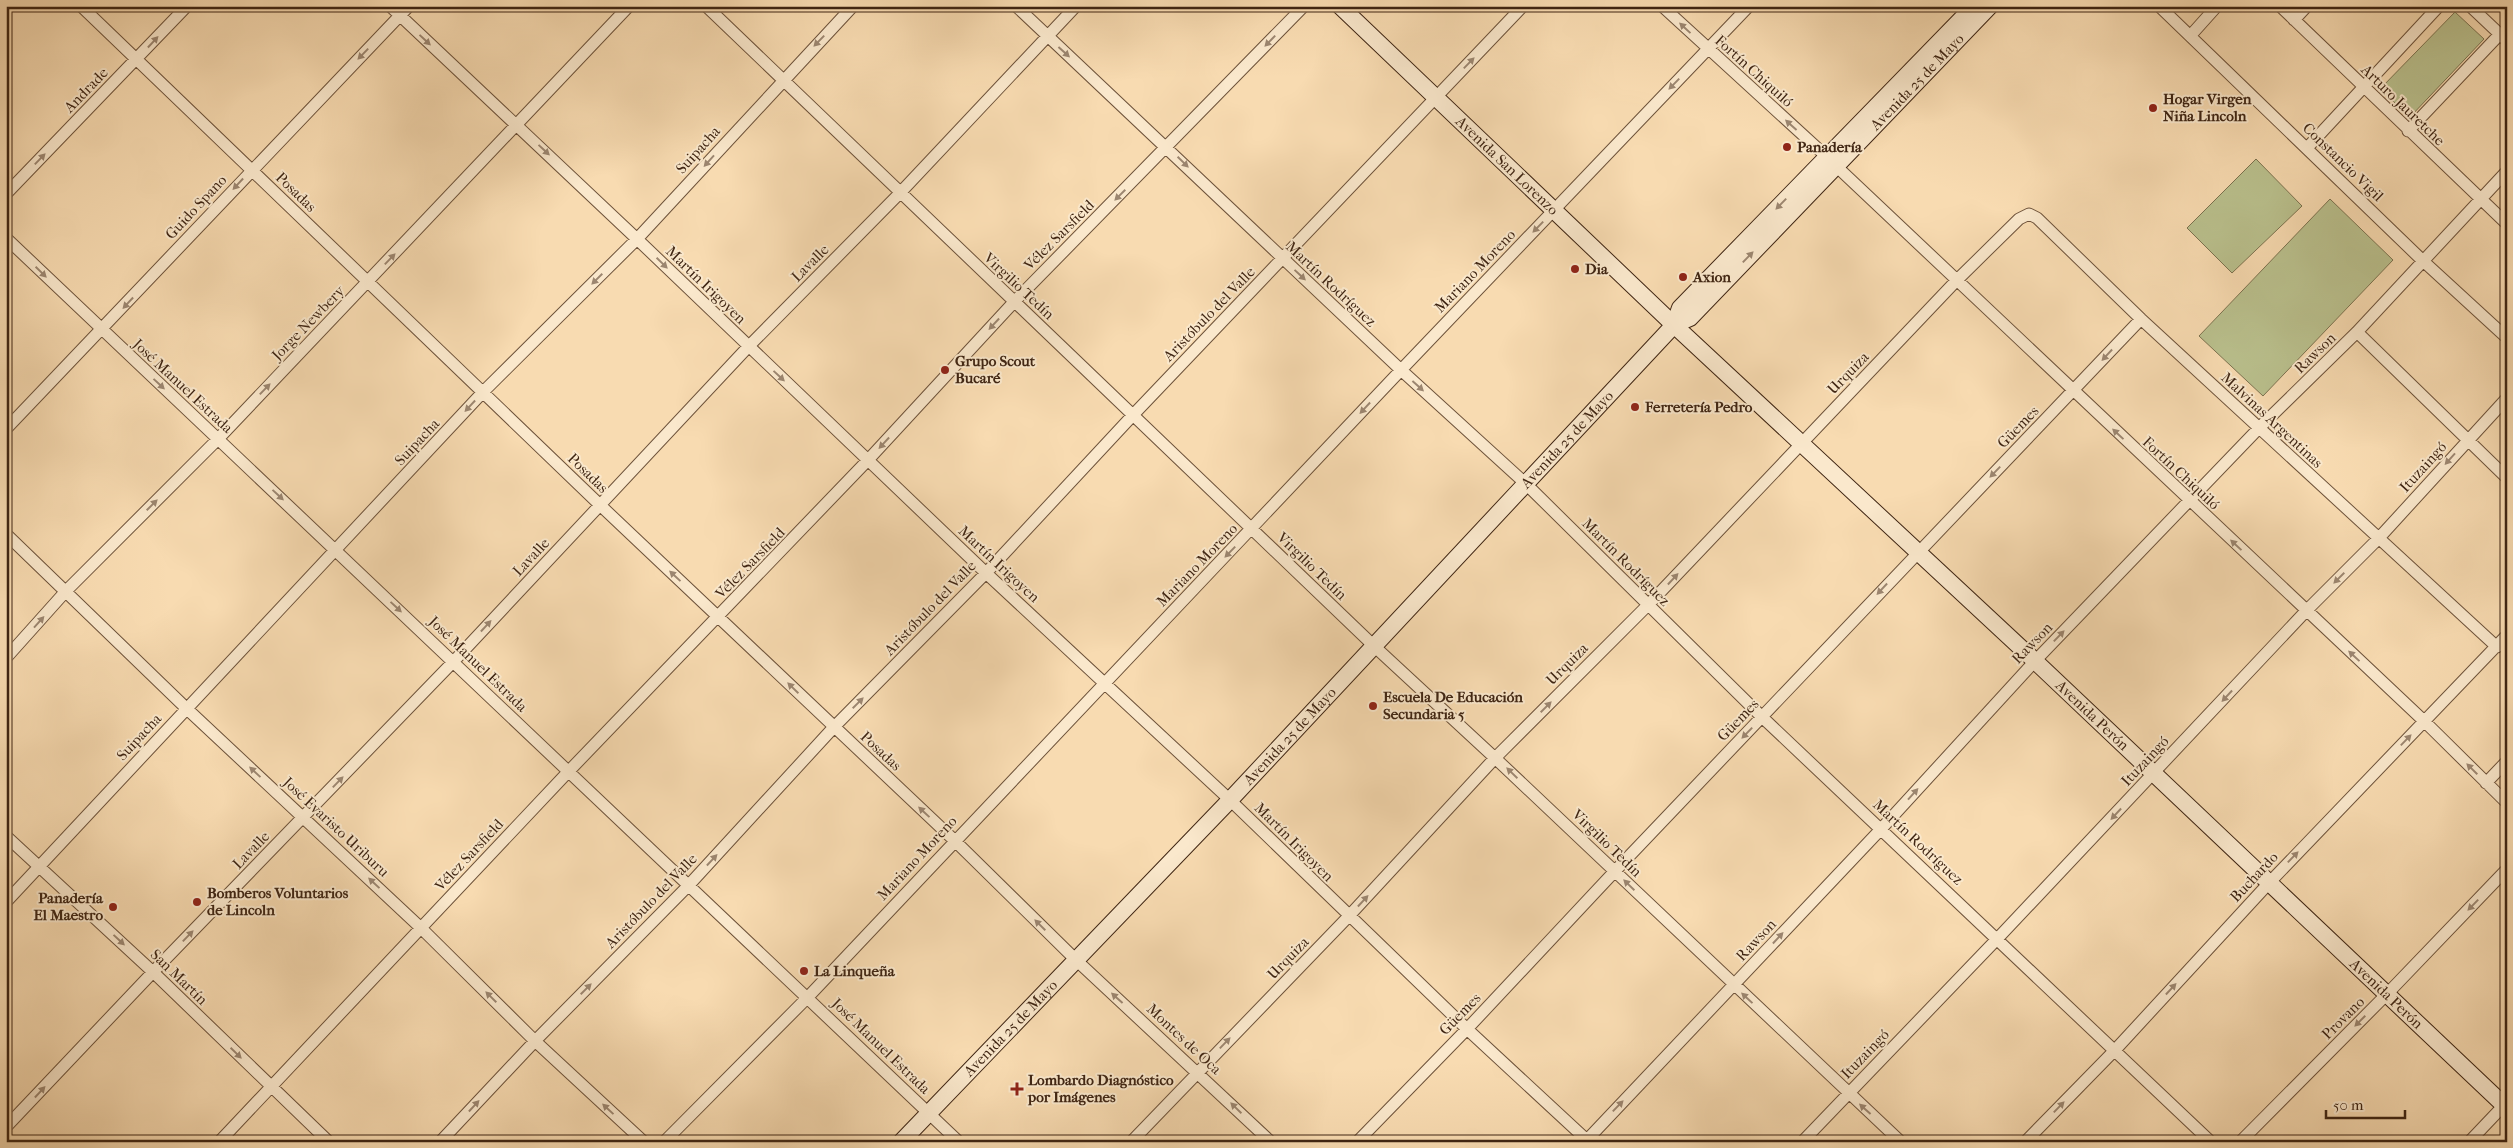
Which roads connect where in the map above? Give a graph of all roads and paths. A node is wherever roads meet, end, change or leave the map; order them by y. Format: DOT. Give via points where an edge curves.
graph roads {
  1 [pos="81,6"];
  2 [pos="187,6"];
  3 [pos="390,6"];
  4 [pos="409,6"];
  5 [pos="629,6"];
  6 [pos="706,6"];
  7 [pos="853,6"];
  8 [pos="1016,6"];
  9 [pos="1076,6"];
  10 [pos="1304,6"];
  11 [pos="1340,6"];
  12 [pos="1523,6"];
  13 [pos="1662,6"];
  14 [pos="1749,6"];
  15 [pos="2159,6"];
  16 [pos="2217,6"];
  17 [pos="2280,6"];
  18 [pos="2307,6"];
  19 [pos="2439,6"];
  20 [pos="2470,6"];
  21 [pos="1984,7"];
  22 [pos="400,16"];
  23 [pos="2294,20"];
  24 [pos="2191,35"];
  25 [pos="1047,37"];
  26 [pos="2503,38"];
  27 [pos="1708,49"];
  28 [pos="137,59"];
  29 [pos="784,79"];
  30 [pos="2364,89"];
  31 [pos="1435,98"];
  32 [pos="518,125"];
  33 [pos="2408,131"];
  34 [pos="1167,147"];
  35 [pos="2307,148"];
  36 [pos="1831,161"];
  37 [pos="251,170"];
  38 [pos="2507,171"];
  39 [pos="6,194"];
  40 [pos="900,194"];
  41 [pos="2481,200"];
  42 [pos="1554,210"];
  43 [pos="2029,214"];
  44 [pos="2507,224"];
  45 [pos="6,238"];
  46 [pos="637,239"];
  47 [pos="1283,259"];
  48 [pos="2422,260"];
  49 [pos="1956,281"];
  50 [pos="368,282"];
  51 [pos="1014,302"];
  52 [pos="2141,319"];
  53 [pos="1674,325"];
  54 [pos="102,331"];
  55 [pos="2357,332"];
  56 [pos="2507,338"];
  57 [pos="748,347"];
  58 [pos="1401,370"];
  59 [pos="2073,391"];
  60 [pos="484,392"];
  61 [pos="2507,398"];
  62 [pos="1133,415"];
  63 [pos="2260,427"];
  64 [pos="6,429"];
  65 [pos="218,438"];
  66 [pos="2467,440"];
  67 [pos="1801,443"];
  68 [pos="868,460"];
  69 [pos="2507,478"];
  70 [pos="1526,484"];
  71 [pos="2190,502"];
  72 [pos="600,505"];
  73 [pos="1252,529"];
  74 [pos="6,534"];
  75 [pos="2378,539"];
  76 [pos="335,550"];
  77 [pos="1919,551"];
  78 [pos="986,573"];
  79 [pos="66,591"];
  80 [pos="1648,605"];
  81 [pos="2306,611"];
  82 [pos="719,616"];
  83 [pos="2507,636"];
  84 [pos="1374,646"];
  85 [pos="2496,646"];
  86 [pos="6,658"];
  87 [pos="454,661"];
  88 [pos="2035,661"];
  89 [pos="1105,683"];
  90 [pos="186,708"];
  91 [pos="1762,717"];
  92 [pos="2424,722"];
  93 [pos="834,727"];
  94 [pos="1495,758"];
  95 [pos="2507,761"];
  96 [pos="568,772"];
  97 [pos="2154,774"];
  98 [pos="2486,783"];
  99 [pos="1230,800"];
  100 [pos="2507,803"];
  101 [pos="304,818"];
  102 [pos="1882,828"];
  103 [pos="6,836"];
  104 [pos="954,840"];
  105 [pos="39,867"];
  106 [pos="2507,869"];
  107 [pos="1614,871"];
  108 [pos="2269,883"];
  109 [pos="688,886"];
  110 [pos="6,902"];
  111 [pos="1348,917"];
  112 [pos="421,928"];
  113 [pos="1998,938"];
  114 [pos="1075,959"];
  115 [pos="153,972"];
  116 [pos="1733,985"];
  117 [pos="2387,994"];
  118 [pos="808,997"];
  119 [pos="1467,1029"];
  120 [pos="535,1041"];
  121 [pos="2116,1049"];
  122 [pos="1198,1072"];
  123 [pos="270,1086"];
  124 [pos="1848,1093"];
  125 [pos="2506,1105"];
  126 [pos="929,1112"];
  127 [pos="6,1127"];
  128 [pos="1587,1141"];
  129 [pos="219,1142"];
  130 [pos="329,1142"];
  131 [pos="440,1142"];
  132 [pos="644,1142"];
  133 [pos="664,1142"];
  134 [pos="901,1142"];
  135 [pos="959,1142"];
  136 [pos="1131,1142"];
  137 [pos="1271,1142"];
  138 [pos="1357,1142"];
  139 [pos="1802,1142"];
  140 [pos="1901,1142"];
  141 [pos="2025,1142"];
  142 [pos="2212,1142"];
  143 [pos="2240,1142"];
  144 [pos="2469,1142"];
  1 -- 28 [label="street, Posadas"];
  28 -- 2 [label="street, Andrade, one-way"];
  3 -- 22 [label="street, Martín Irigoyen"];
  4 -- 22 [label="street, Guido Spano"];
  5 -- 32 [label="street, Jorge Newbery"];
  6 -- 29 [label="street, Virgilio Tedín"];
  7 -- 29 [label="street, Suipacha, one-way"];
  8 -- 25 [label="street, Martín Rodríguez"];
  9 -- 25 [label="street, Lavalle"];
  10 -- 34 [label="street, Vélez Sarsfield, one-way"];
  11 -- 31 [label="main road, Avenida San Lorenzo"];
  31 -- 12 [label="street, Aristóbulo del Valle, one-way"];
  27 -- 13 [label="street, Fortín Chiquiló, one-way"];
  14 -- 27 [label="street, Mariano Moreno"];
  15 -- 24 [label="street, Constancio Vigil"];
  16 -- 24 [label="street"];
  17 -- 23 [label="street, Arturo Jauretche"];
  18 -- 23 [label="street"];
  19 -- 30 [label="street"];
  20 -- 26 [label="street"];
  21 -- 36 [label="main road, Avenida 25 de Mayo"];
  22 -- 32 [label="street, Martín Irigoyen, one-way"];
  22 -- 37 [label="street, Guido Spano, one-way"];
  23 -- 30 [label="street, Arturo Jauretche"];
  24 -- 35 [label="street, Constancio Vigil"];
  25 -- 34 [label="street, Martín Rodríguez, one-way"];
  25 -- 40 [label="street, Lavalle"];
  26 -- 33 [label="street"];
  36 -- 27 [label="street, Fortín Chiquiló, one-way"];
  27 -- 42 [label="street, Mariano Moreno, one-way"];
  28 -- 37 [label="street, Posadas"];
  39 -- 28 [label="street, Andrade, one-way"];
  29 -- 40 [label="street, Virgilio Tedín"];
  29 -- 46 [label="street, Suipacha, one-way"];
  30 -- 33 [label="street, Arturo Jauretche"];
  30 -- 35 [label="street"];
  31 -- 42 [label="main road, Avenida San Lorenzo"];
  31 -- 47 [label="street, Aristóbulo del Valle"];
  32 -- 46 [label="street, Martín Irigoyen, one-way"];
  50 -- 32 [label="street, Jorge Newbery, one-way"];
  33 -- 41 [label="street, Arturo Jauretche"];
  34 -- 47 [label="street, Martín Rodríguez, one-way"];
  34 -- 51 [label="street, Vélez Sarsfield, one-way"];
  35 -- 48 [label="street, Constancio Vigil"];
  36 -- 49 [label="street, Fortín Chiquiló"];
  36 -- 53 [label="main road, Avenida 25 de Mayo" via="1680,308"];
  37 -- 50 [label="street, Posadas"];
  37 -- 54 [label="street, Guido Spano, one-way"];
  38 -- 41 [label="street, Rawson"];
  40 -- 51 [label="street, Virgilio Tedín"];
  40 -- 57 [label="street, Lavalle"];
  41 -- 44 [label="street, Arturo Jauretche"];
  41 -- 48 [label="street, Rawson"];
  42 -- 53 [label="main road, Avenida San Lorenzo"];
  42 -- 58 [label="street, Mariano Moreno, one-way"];
  43 -- 49 [label="street, Urquiza" via="2019,219"];
  43 -- 52 [label="street, Malvinas Argentinas" via="2037,218"];
  45 -- 54 [label="street, José Manuel Estrada, one-way"];
  46 -- 57 [label="street, Martín Irigoyen, one-way"];
  46 -- 60 [label="street, Suipacha, one-way"];
  47 -- 58 [label="street, Martín Rodríguez, one-way"];
  47 -- 62 [label="street, Aristóbulo del Valle"];
  48 -- 55 [label="street, Rawson"];
  48 -- 56 [label="street, Constancio Vigil"];
  49 -- 59 [label="street, Fortín Chiquiló"];
  49 -- 67 [label="street, Urquiza"];
  50 -- 60 [label="street, Posadas"];
  65 -- 50 [label="street, Jorge Newbery, one-way"];
  51 -- 62 [label="street, Virgilio Tedín"];
  51 -- 68 [label="street, Vélez Sarsfield, one-way"];
  52 -- 59 [label="street, Güemes, one-way"];
  52 -- 63 [label="street, Malvinas Argentinas"];
  53 -- 67 [label="main road, Avenida Perón"];
  53 -- 70 [label="main road, Avenida 25 de Mayo"];
  54 -- 64 [label="street, Guido Spano"];
  54 -- 65 [label="street, José Manuel Estrada, one-way"];
  55 -- 63 [label="street, Rawson"];
  55 -- 66 [label="street"];
  57 -- 68 [label="street, Martín Irigoyen, one-way"];
  57 -- 72 [label="street, Lavalle"];
  58 -- 70 [label="street, Martín Rodríguez, one-way"];
  58 -- 73 [label="street, Mariano Moreno, one-way"];
  71 -- 59 [label="street, Fortín Chiquiló, one-way"];
  59 -- 77 [label="street, Güemes, one-way"];
  60 -- 72 [label="street, Posadas"];
  60 -- 76 [label="street, Suipacha, one-way"];
  61 -- 66 [label="street, Ituzaingó"];
  62 -- 73 [label="street, Virgilio Tedín"];
  62 -- 78 [label="street, Aristóbulo del Valle"];
  63 -- 71 [label="street, Rawson"];
  63 -- 75 [label="street, Malvinas Argentinas"];
  65 -- 76 [label="street, José Manuel Estrada, one-way"];
  79 -- 65 [label="street, Jorge Newbery, one-way"];
  66 -- 69 [label="street"];
  66 -- 75 [label="street, Ituzaingó, one-way"];
  67 -- 77 [label="main road, Avenida Perón"];
  80 -- 67 [label="street, Urquiza, one-way"];
  68 -- 78 [label="street, Martín Irigoyen"];
  68 -- 82 [label="street, Vélez Sarsfield"];
  70 -- 80 [label="street, Martín Rodríguez"];
  70 -- 84 [label="main road, Avenida 25 de Mayo"];
  81 -- 71 [label="street, Fortín Chiquiló, one-way"];
  88 -- 71 [label="street, Rawson, one-way"];
  82 -- 72 [label="street, Posadas, one-way"];
  87 -- 72 [label="street, Lavalle, one-way"];
  73 -- 84 [label="street, Virgilio Tedín"];
  73 -- 89 [label="street, Mariano Moreno, one-way"];
  74 -- 79 [label="street, José Evaristo Uriburu"];
  75 -- 81 [label="street, Ituzaingó, one-way"];
  75 -- 85 [label="street, Malvinas Argentinas"];
  76 -- 87 [label="street, José Manuel Estrada, one-way"];
  76 -- 90 [label="street, Suipacha"];
  77 -- 88 [label="main road, Avenida Perón"];
  77 -- 91 [label="street, Güemes, one-way"];
  78 -- 89 [label="street, Martín Irigoyen"];
  93 -- 78 [label="street, Aristóbulo del Valle, one-way"];
  86 -- 79 [label="street, Jorge Newbery, one-way"];
  79 -- 90 [label="street, José Evaristo Uriburu"];
  80 -- 91 [label="street, Martín Rodríguez"];
  94 -- 80 [label="street, Urquiza, one-way"];
  92 -- 81 [label="street, Fortín Chiquiló, one-way"];
  81 -- 97 [label="street, Ituzaingó, one-way"];
  93 -- 82 [label="street, Posadas, one-way"];
  82 -- 96 [label="street, Vélez Sarsfield"];
  83 -- 85 [label="street, Buchardo"];
  84 -- 94 [label="street, Virgilio Tedín"];
  84 -- 99 [label="main road, Avenida 25 de Mayo"];
  85 -- 92 [label="street, Buchardo"];
  87 -- 96 [label="street, José Manuel Estrada"];
  101 -- 87 [label="street, Lavalle, one-way"];
  88 -- 97 [label="main road, Avenida Perón"];
  102 -- 88 [label="street, Rawson, one-way"];
  89 -- 99 [label="street, Martín Irigoyen"];
  89 -- 104 [label="street, Mariano Moreno"];
  101 -- 90 [label="street, José Evaristo Uriburu, one-way"];
  90 -- 105 [label="street, Suipacha"];
  91 -- 102 [label="street, Martín Rodríguez"];
  91 -- 107 [label="street, Güemes, one-way"];
  98 -- 92 [label="street, Fortín Chiquiló, one-way"];
  108 -- 92 [label="street, Buchardo, one-way"];
  104 -- 93 [label="street, Posadas, one-way"];
  109 -- 93 [label="street, Aristóbulo del Valle, one-way"];
  107 -- 94 [label="street, Virgilio Tedín, one-way"];
  111 -- 94 [label="street, Urquiza, one-way"];
  95 -- 98 [label="street"];
  96 -- 109 [label="street, José Manuel Estrada"];
  96 -- 112 [label="street, Vélez Sarsfield"];
  97 -- 108 [label="main road, Avenida Perón"];
  97 -- 113 [label="street, Ituzaingó, one-way"];
  98 -- 100 [label="street, Fortín Chiquiló"];
  99 -- 111 [label="street, Martín Irigoyen"];
  99 -- 114 [label="main road, Avenida 25 de Mayo"];
  112 -- 101 [label="street, José Evaristo Uriburu, one-way"];
  115 -- 101 [label="street, Lavalle, one-way"];
  102 -- 113 [label="street, Martín Rodríguez"];
  116 -- 102 [label="street, Rawson, one-way"];
  103 -- 105 [label="street, San Martín"];
  114 -- 104 [label="street, Posadas, one-way"];
  104 -- 118 [label="street, Mariano Moreno"];
  105 -- 110 [label="street, Suipacha"];
  105 -- 115 [label="street, San Martín, one-way"];
  106 -- 117 [label="street, Provano, one-way"];
  116 -- 107 [label="street, Virgilio Tedín, one-way"];
  107 -- 119 [label="street, Güemes"];
  108 -- 117 [label="main road, Avenida Perón"];
  121 -- 108 [label="street, Buchardo, one-way"];
  109 -- 118 [label="street, José Manuel Estrada"];
  120 -- 109 [label="street, Aristóbulo del Valle, one-way"];
  111 -- 119 [label="street, Martín Irigoyen"];
  122 -- 111 [label="street, Urquiza, one-way"];
  120 -- 112 [label="street, José Evaristo Uriburu, one-way"];
  112 -- 123 [label="street, Vélez Sarsfield"];
  113 -- 121 [label="street, Martín Rodríguez"];
  113 -- 124 [label="street, Ituzaingó"];
  122 -- 114 [label="street, Montes de Oca, one-way"];
  114 -- 126 [label="main road, Avenida 25 de Mayo"];
  115 -- 123 [label="street, San Martín, one-way"];
  127 -- 115 [label="street, Lavalle, one-way"];
  124 -- 116 [label="street, Virgilio Tedín, one-way"];
  128 -- 116 [label="street, Rawson, one-way"];
  117 -- 125 [label="main road, Avenida Perón"];
  117 -- 143 [label="street, Provano, one-way"];
  118 -- 126 [label="street, José Manuel Estrada"];
  118 -- 133 [label="street, Mariano Moreno"];
  119 -- 128 [label="street, Martín Irigoyen"];
  119 -- 138 [label="street, Güemes"];
  131 -- 120 [label="street, Aristóbulo del Valle, one-way"];
  132 -- 120 [label="street, José Evaristo Uriburu, one-way"];
  141 -- 121 [label="street, Buchardo, one-way"];
  121 -- 142 [label="street, Martín Rodríguez"];
  122 -- 136 [label="street, Urquiza"];
  137 -- 122 [label="street, Montes de Oca, one-way"];
  123 -- 129 [label="street, Vélez Sarsfield"];
  123 -- 130 [label="street, San Martín"];
  124 -- 139 [label="street, Ituzaingó"];
  140 -- 124 [label="street, Virgilio Tedín, one-way"];
  125 -- 144 [label="street"];
  126 -- 134 [label="main road, Avenida 25 de Mayo"];
  126 -- 135 [label="street, José Manuel Estrada"];
}
